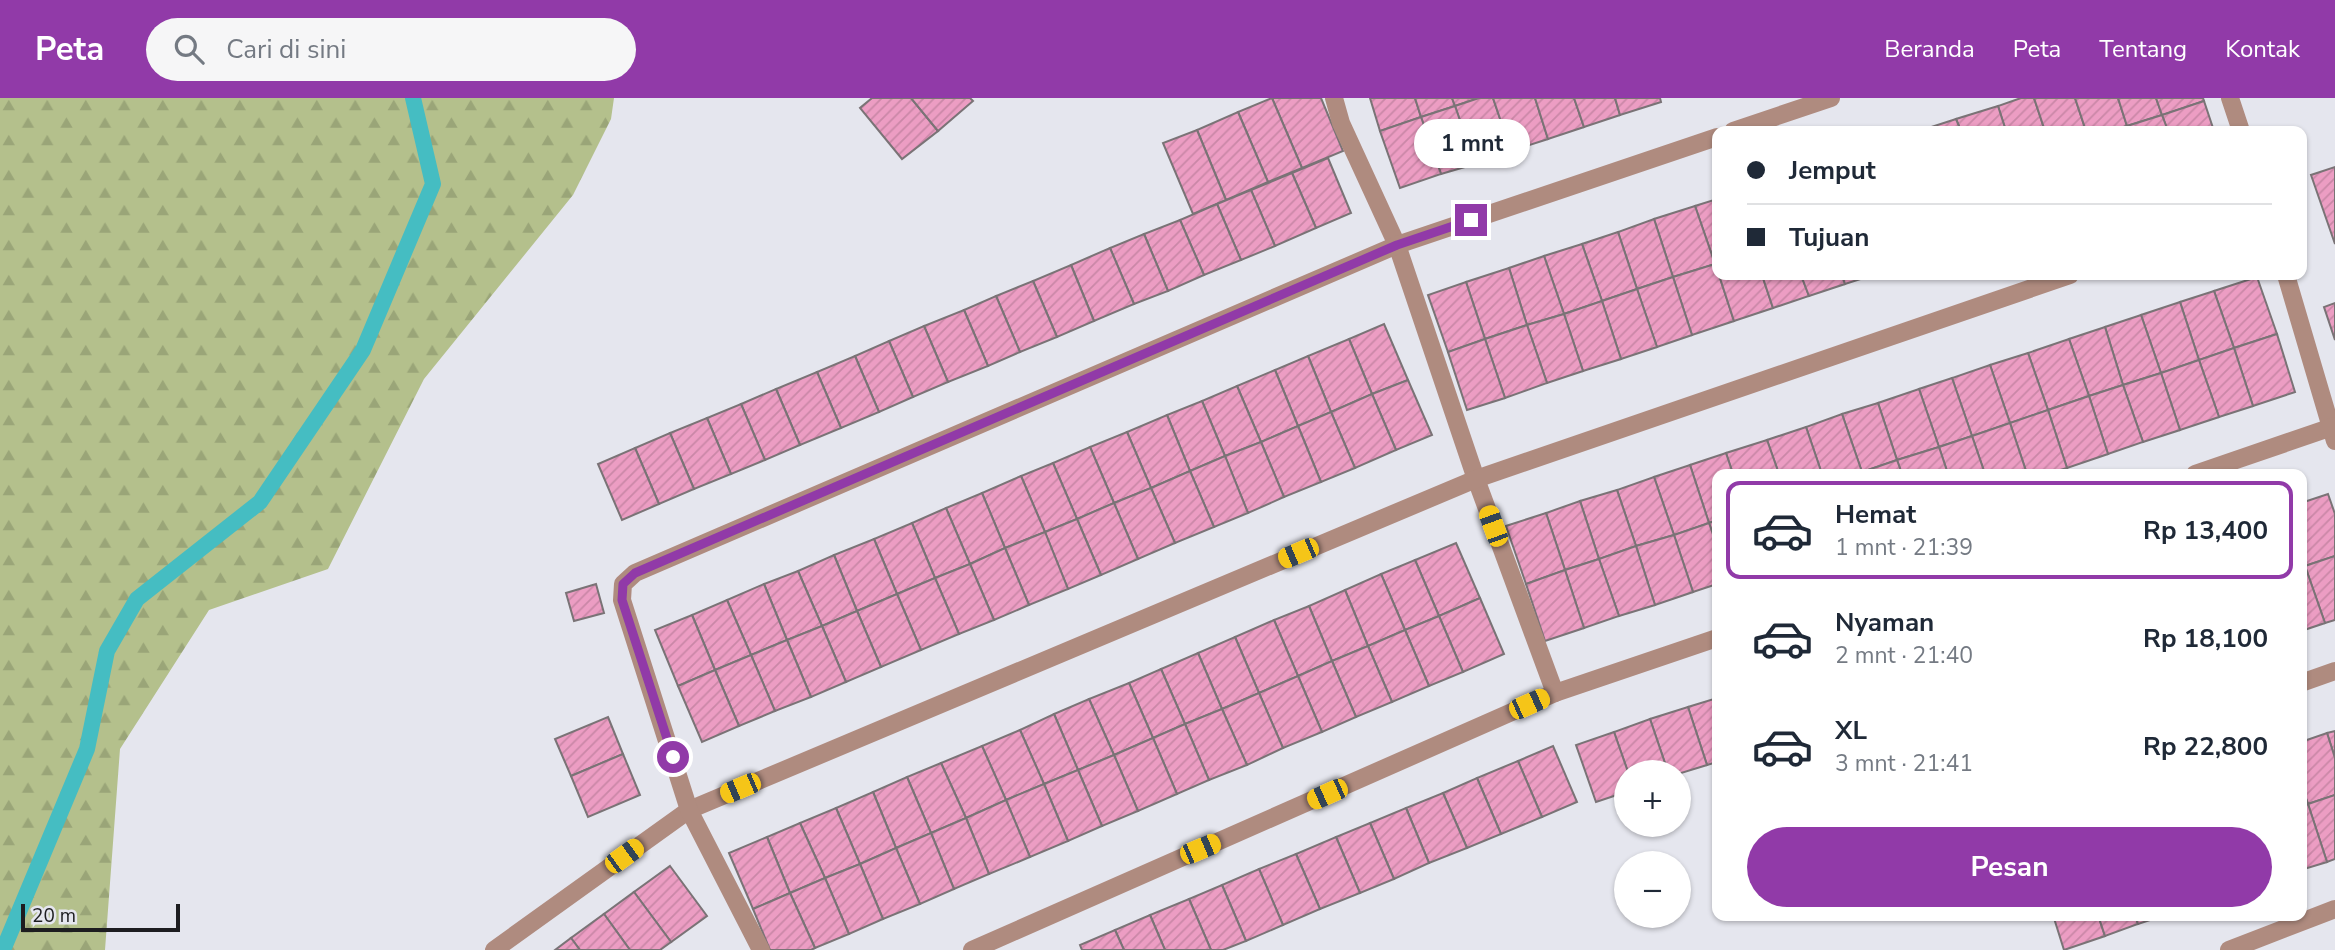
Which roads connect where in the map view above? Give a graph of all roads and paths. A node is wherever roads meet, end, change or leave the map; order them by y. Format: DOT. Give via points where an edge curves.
graph roads {
  1 [pos="1334,98"];
  2 [pos="1831,98"];
  3 [pos="2230,98"];
  4 [pos="1748,126"];
  5 [pos="2239,126"];
  6 [pos="1712,139"];
  7 [pos="1397,245"];
  8 [pos="2055,280"];
  9 [pos="2288,280"];
  10 [pos="2334,432"];
  11 [pos="2212,469"];
  12 [pos="1476,479"];
  13 [pos="1712,640"];
  14 [pos="2335,671"];
  15 [pos="2307,681"];
  16 [pos="1555,693"];
  17 [pos="690,810"];
  18 [pos="2335,909"];
  19 [pos="2307,920"];
  20 [pos="2304,921"];
  21 [pos="494,950"];
  22 [pos="761,950"];
  23 [pos="972,950"];
  24 [pos="2229,950"];
  1 -- 7 [label="street"];
  2 -- 4 [label="street"];
  3 -- 5 [label="street"];
  6 -- 7 [label="street"];
  7 -- 12 [label="street"];
  7 -- 17 [label="street" via="635,573 623,584 622,600"];
  8 -- 12 [label="street"];
  9 -- 10 [label="street"];
  10 -- 11 [label="street"];
  12 -- 16 [label="street"];
  12 -- 17 [label="street"];
  13 -- 16 [label="street"];
  14 -- 15 [label="street"];
  16 -- 23 [label="street"];
  17 -- 21 [label="street"];
  17 -- 22 [label="street"];
  18 -- 19 [label="street"];
  20 -- 24 [label="street"];
}
